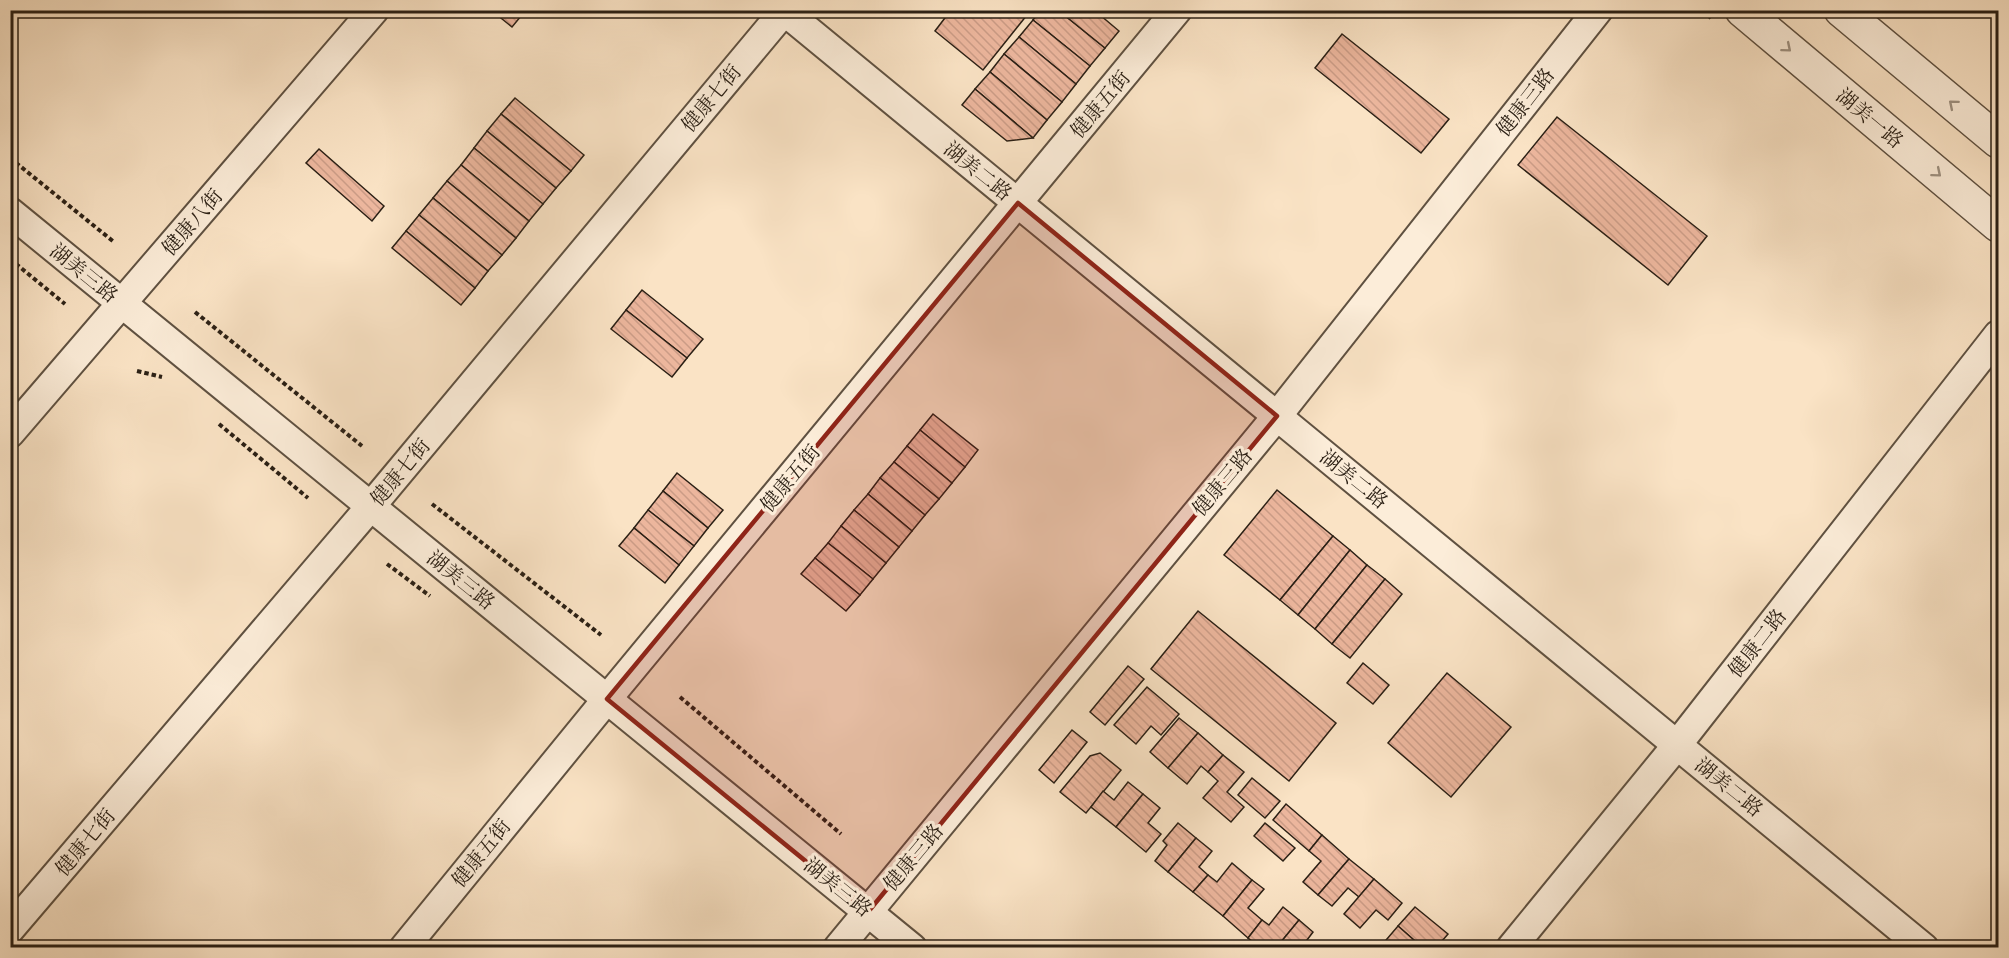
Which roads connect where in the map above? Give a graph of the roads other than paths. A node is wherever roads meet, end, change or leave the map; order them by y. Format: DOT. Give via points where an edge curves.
graph roads {
  1 [pos="374,10"];
  2 [pos="1178,10"];
  3 [pos="1598,10"];
  4 [pos="1743,10"];
  5 [pos="1841,10"];
  6 [pos="784,11"];
  7 [pos="1998,141"];
  8 [pos="1018,203"];
  9 [pos="10,212"];
  10 [pos="1998,225"];
  11 [pos="122,303"];
  12 [pos="1998,335"];
  13 [pos="1277,416"];
  14 [pos="10,433"];
  15 [pos="371,506"];
  16 [pos="607,699"];
  17 [pos="1677,745"];
  18 [pos="867,912"];
  19 [pos="10,929"];
  20 [pos="404,948"];
  21 [pos="838,948"];
  22 [pos="912,948"];
  23 [pos="1511,948"];
  24 [pos="1924,948"];
  1 -- 11 [label="street, 健康八街"];
  2 -- 8 [label="street, 健康五街"];
  3 -- 13 [label="street, 健康三路"];
  4 -- 10 [label="street, 湖美一路, one-way"];
  7 -- 5 [label="street, one-way"];
  6 -- 8 [label="street, 湖美二路"];
  6 -- 15 [label="street, 健康七街"];
  8 -- 13 [label="street, 湖美二路"];
  8 -- 16 [label="street, 健康五街"];
  9 -- 11 [label="street, 湖美三路"];
  11 -- 14 [label="street, 健康八街"];
  11 -- 15 [label="street, 湖美三路"];
  12 -- 17 [label="street, 健康二路"];
  13 -- 17 [label="street, 湖美二路"];
  13 -- 18 [label="street, 健康三路"];
  15 -- 16 [label="street, 湖美三路"];
  15 -- 19 [label="street, 健康七街"];
  16 -- 18 [label="street, 湖美三路"];
  16 -- 20 [label="street, 健康五街"];
  17 -- 23 [label="street, 健康二路"];
  17 -- 24 [label="street, 湖美二路"];
  18 -- 21 [label="street, 健康三路"];
  18 -- 22 [label="street, 湖美三路"];
}
